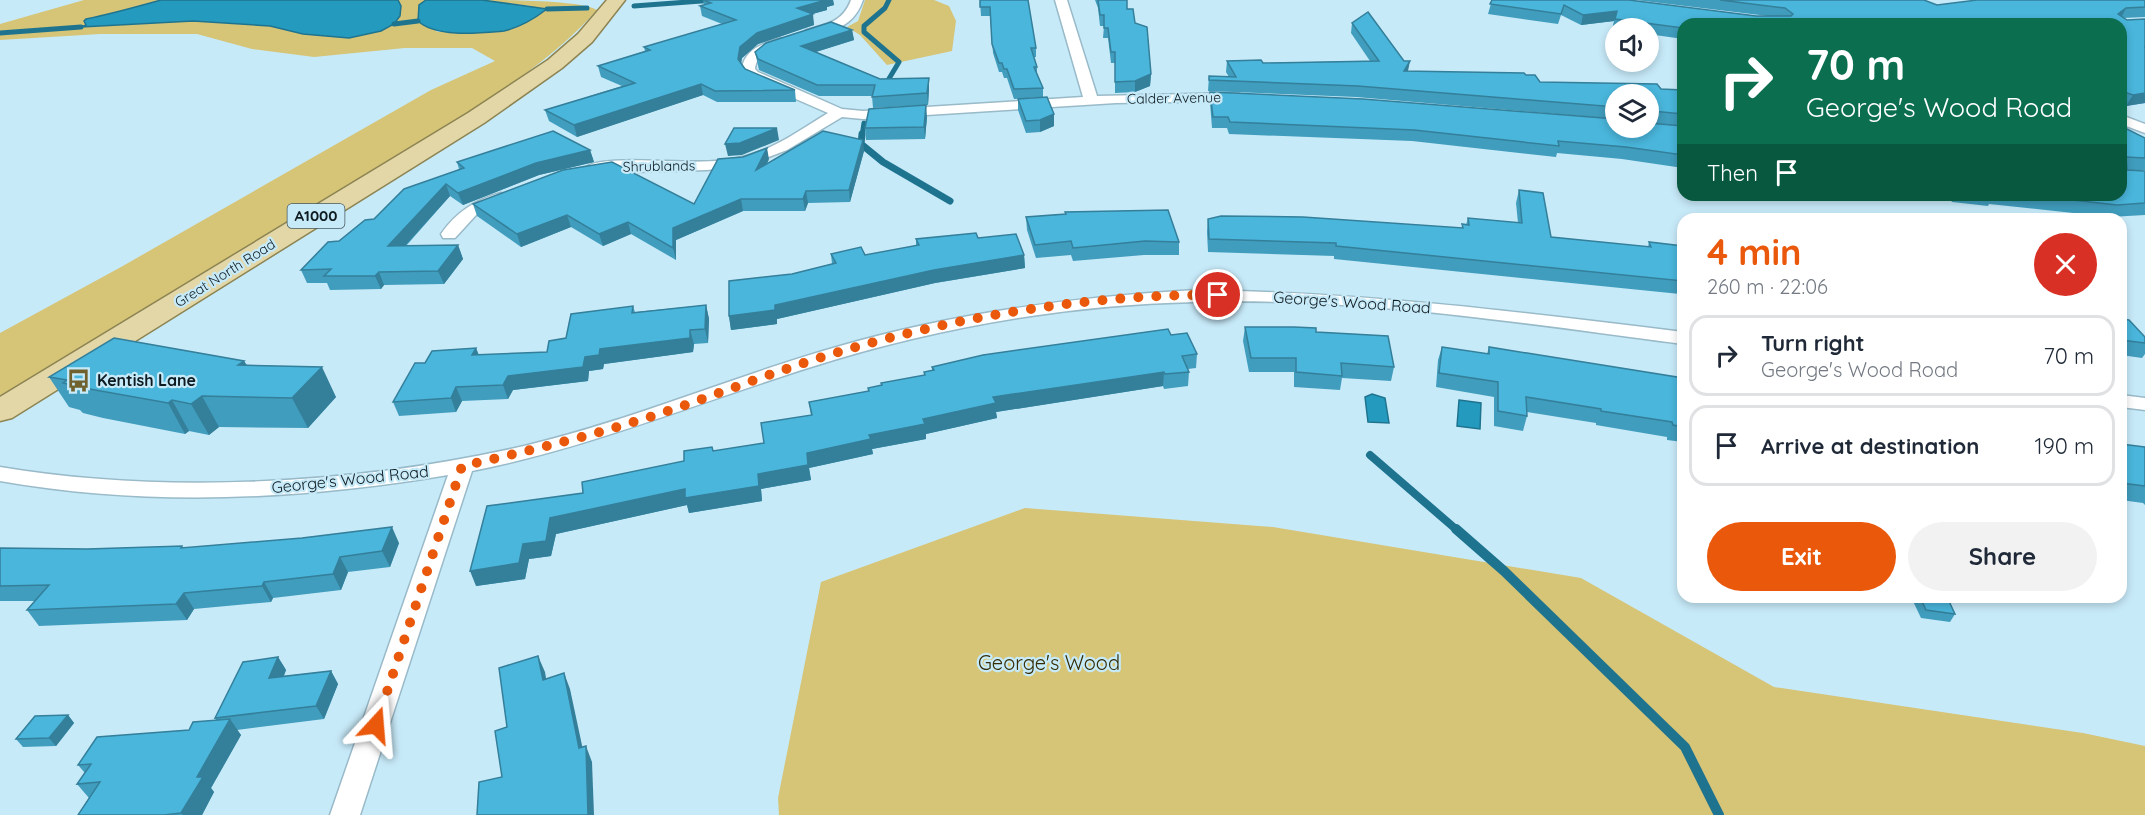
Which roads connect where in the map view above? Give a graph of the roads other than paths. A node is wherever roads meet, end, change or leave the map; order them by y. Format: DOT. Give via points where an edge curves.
graph roads {
  1 [pos="616,0"];
  2 [pos="857,0"];
  3 [pos="1061,0"];
  4 [pos="1252,98"];
  5 [pos="1091,100"];
  6 [pos="839,113"];
  7 [pos="2127,122"];
  8 [pos="2145,129"];
  9 [pos="580,171"];
  10 [pos="512,194"];
  11 [pos="449,234"];
  12 [pos="1677,337"];
  13 [pos="2127,402"];
  14 [pos="2145,404"];
  15 [pos="0,411"];
  16 [pos="462,466"];
  17 [pos="0,474"];
  18 [pos="345,815"];
  1 -- 15 [label="main road, Great North Road / A1000" via="585,38 562,58 476,118"];
  2 -- 6 [label="street" via="854,13 847,20 763,49 747,64 753,75"];
  3 -- 5 [label="street"];
  4 -- 5 [label="street, Calder Avenue"];
  5 -- 6 [label="street, Calder Avenue"];
  6 -- 9 [label="street, Shrublands" via="773,151 746,160 711,165 610,166"];
  7 -- 8 [label="street"];
  10 -- 11 [label="street" via="472,208"];
  12 -- 16 [label="street, George's Wood Road" via="1322,298 1198,295 1077,303 917,331 839,352 659,414"];
  13 -- 14 [label="street"];
  16 -- 17 [label="street, George's Wood Road" via="351,481 238,490 82,487"];
  16 -- 18 [label="street"];
}
